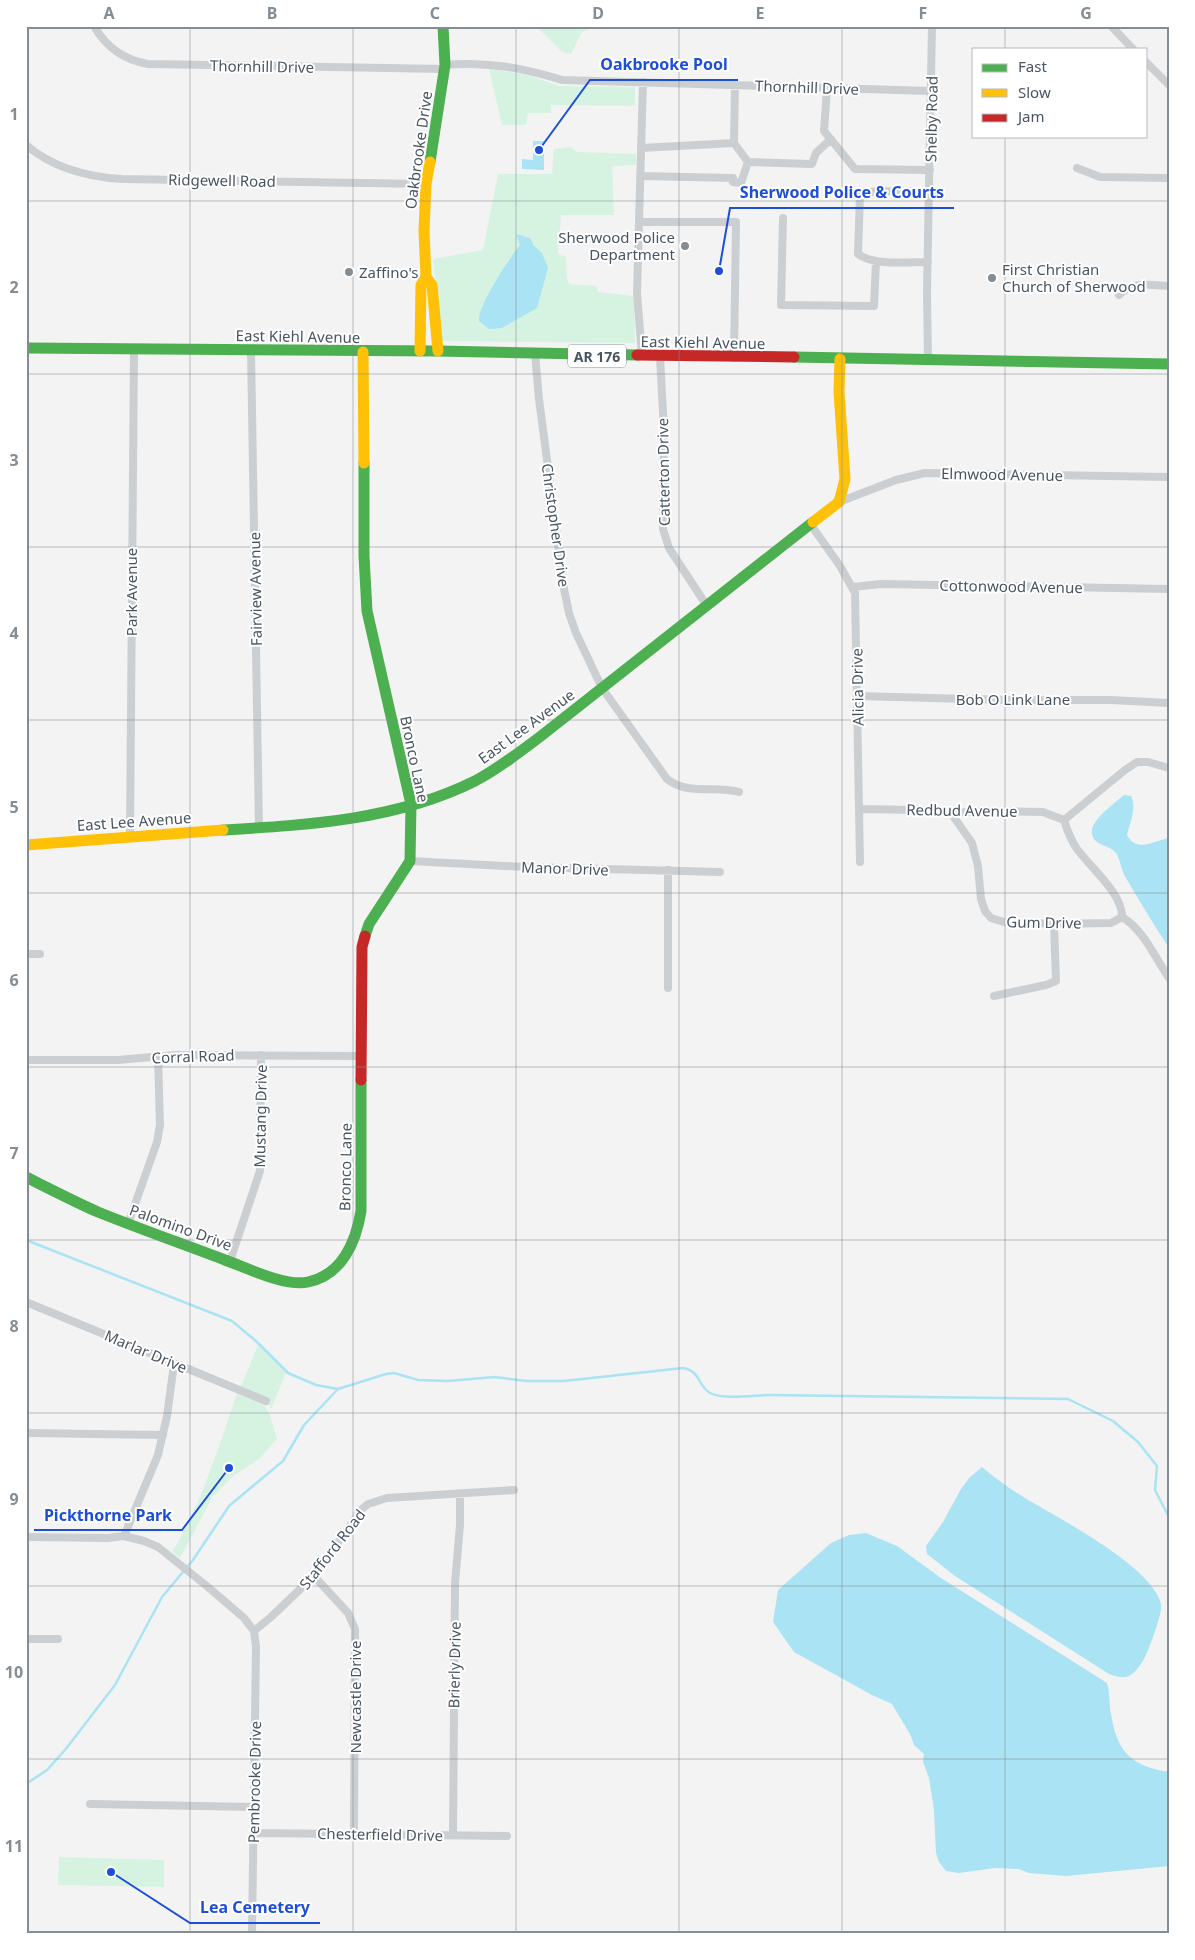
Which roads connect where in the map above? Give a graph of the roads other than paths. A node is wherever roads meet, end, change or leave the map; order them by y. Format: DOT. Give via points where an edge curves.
graph roads {
  1 [pos="94,26"];
  2 [pos="442,26"];
  3 [pos="932,26"];
  4 [pos="1113,27"];
  5 [pos="1132,48"];
  6 [pos="1148,64"];
  7 [pos="445,67"];
  8 [pos="643,82"];
  9 [pos="735,85"];
  10 [pos="1169,85"];
  11 [pos="827,88"];
  12 [pos="931,91"];
  13 [pos="831,139"];
  14 [pos="734,143"];
  15 [pos="26,145"];
  16 [pos="641,148"];
  17 [pos="748,162"];
  18 [pos="1077,168"];
  19 [pos="930,170"];
  20 [pos="640,176"];
  21 [pos="1169,178"];
  22 [pos="426,184"];
  23 [pos="930,192"];
  24 [pos="783,218"];
  25 [pos="639,222"];
  26 [pos="876,261"];
  27 [pos="928,262"];
  28 [pos="426,277"];
  29 [pos="1169,286"];
  30 [pos="1119,294"];
  31 [pos="26,348"];
  32 [pos="134,348"];
  33 [pos="251,350"];
  34 [pos="438,351"];
  35 [pos="363,352"];
  36 [pos="420,352"];
  37 [pos="535,354"];
  38 [pos="642,356"];
  39 [pos="660,357"];
  40 [pos="734,358"];
  41 [pos="840,359"];
  42 [pos="928,361"];
  43 [pos="1169,364"];
  44 [pos="1169,477"];
  45 [pos="839,502"];
  46 [pos="811,525"];
  47 [pos="853,587"];
  48 [pos="1169,589"];
  49 [pos="706,606"];
  50 [pos="602,688"];
  51 [pos="857,696"];
  52 [pos="1169,703"];
  53 [pos="1169,768"];
  54 [pos="740,792"];
  55 [pos="411,804"];
  56 [pos="859,809"];
  57 [pos="951,813"];
  58 [pos="1064,820"];
  59 [pos="260,828"];
  60 [pos="130,836"];
  61 [pos="26,845"];
  62 [pos="410,861"];
  63 [pos="860,862"];
  64 [pos="668,870"];
  65 [pos="720,872"];
  66 [pos="1122,917"];
  67 [pos="1054,924"];
  68 [pos="26,954"];
  69 [pos="40,954"];
  70 [pos="1169,978"];
  71 [pos="668,988"];
  72 [pos="994,996"];
  73 [pos="261,1055"];
  74 [pos="158,1056"];
  75 [pos="360,1056"];
  76 [pos="26,1060"];
  77 [pos="26,1177"];
  78 [pos="128,1224"];
  79 [pos="230,1261"];
  80 [pos="330,1272"];
  81 [pos="26,1302"];
  82 [pos="174,1364"];
  83 [pos="266,1400"];
  84 [pos="26,1433"];
  85 [pos="163,1435"];
  86 [pos="514,1490"];
  87 [pos="460,1494"];
  88 [pos="124,1536"];
  89 [pos="26,1537"];
  90 [pos="314,1576"];
  91 [pos="254,1631"];
  92 [pos="26,1639"];
  93 [pos="58,1639"];
  94 [pos="90,1804"];
  95 [pos="254,1808"];
  96 [pos="253,1833"];
  97 [pos="354,1833"];
  98 [pos="452,1836"];
  99 [pos="507,1836"];
  100 [pos="252,1934"];
  1 -- 7 [label="street, Thornhill Drive" via="114,50 126,58 148,64"];
  2 -- 7 [label="street, Oakbrooke Drive"];
  3 -- 12 [label="street, Shelby Road"];
  4 -- 5 [label="street"];
  6 -- 10 [label="street"];
  7 -- 8 [label="street, Thornhill Drive" via="487,64 511,66 562,80"];
  7 -- 22 [label="street, Oakbrooke Drive"];
  8 -- 9 [label="street, Thornhill Drive"];
  8 -- 16 [label="street"];
  9 -- 11 [label="street, Thornhill Drive"];
  9 -- 14 [label="street"];
  11 -- 12 [label="street, Thornhill Drive"];
  11 -- 13 [label="street" via="824,131"];
  12 -- 19 [label="street, Shelby Road"];
  13 -- 17 [label="street" via="816,153 812,164"];
  13 -- 19 [label="street" via="855,170"];
  14 -- 16 [label="street"];
  14 -- 17 [label="street"];
  15 -- 22 [label="street, Ridgewell Road" via="52,162 92,176 122,179"];
  16 -- 20 [label="street"];
  17 -- 20 [label="street" via="741,183 733,182 733,178"];
  18 -- 21 [label="street" via="1100,177"];
  19 -- 23 [label="street, Shelby Road"];
  20 -- 25 [label="street"];
  22 -- 28 [label="street, Oakbrooke Drive"];
  23 -- 26 [label="street" via="877,191 860,194 858,254"];
  23 -- 27 [label="street, Shelby Road"];
  24 -- 26 [label="street" via="780,305 874,306"];
  25 -- 38 [label="street" via="637,293"];
  25 -- 40 [label="street" via="736,222"];
  26 -- 27 [label="street"];
  27 -- 42 [label="street, Shelby Road"];
  28 -- 34 [label="street, Oakbrooke Drive" via="432,285"];
  28 -- 36 [label="street, Oakbrooke Drive" via="421,286"];
  29 -- 30 [label="street" via="1127,287"];
  31 -- 32 [label="street, East Kiehl Avenue / AR 176"];
  32 -- 33 [label="street, East Kiehl Avenue / AR 176"];
  32 -- 60 [label="street, Park Avenue"];
  33 -- 35 [label="street, East Kiehl Avenue / AR 176"];
  33 -- 59 [label="street, Fairview Avenue"];
  34 -- 36 [label="street, East Kiehl Avenue / AR 176"];
  34 -- 37 [label="street, East Kiehl Avenue / AR 176"];
  35 -- 36 [label="street, East Kiehl Avenue / AR 176"];
  35 -- 55 [label="street, Bronco Lane" via="367,611"];
  37 -- 38 [label="street, East Kiehl Avenue / AR 176"];
  37 -- 50 [label="street, Christopher Drive" via="569,614"];
  38 -- 39 [label="street, East Kiehl Avenue / AR 176"];
  39 -- 40 [label="street, East Kiehl Avenue / AR 176"];
  39 -- 49 [label="street, Catterton Drive" via="664,432 663,529 669,548"];
  40 -- 41 [label="street, East Kiehl Avenue / AR 176"];
  41 -- 42 [label="street, East Kiehl Avenue / AR 176"];
  41 -- 45 [label="street" via="845,480"];
  42 -- 43 [label="street, East Kiehl Avenue / AR 176"];
  44 -- 45 [label="street, Elmwood Avenue" via="925,473 896,480"];
  45 -- 46 [label="street, East Lee Avenue"];
  46 -- 47 [label="street, Alicia Drive"];
  46 -- 49 [label="street, East Lee Avenue"];
  47 -- 48 [label="street, Cottonwood Avenue" via="881,584"];
  47 -- 51 [label="street, Alicia Drive"];
  49 -- 50 [label="street, East Lee Avenue"];
  50 -- 54 [label="street, Christopher Drive" via="662,775 672,783 693,790"];
  50 -- 55 [label="street, East Lee Avenue" via="493,770 445,794"];
  51 -- 52 [label="street, Bob O Link Lane"];
  51 -- 56 [label="street, Alicia Drive"];
  53 -- 58 [label="street" via="1137,762"];
  55 -- 59 [label="street, East Lee Avenue" via="323,823"];
  55 -- 62 [label="street, Bronco Lane"];
  56 -- 57 [label="street, Redbud Avenue"];
  56 -- 63 [label="street, Alicia Drive"];
  57 -- 58 [label="street, Redbud Avenue" via="1043,812"];
  57 -- 67 [label="street, Gum Drive" via="972,843 981,899 991,918 1004,922"];
  58 -- 66 [label="street" via="1076,848 1111,889 1121,907"];
  59 -- 60 [label="street, East Lee Avenue"];
  60 -- 61 [label="street, East Lee Avenue"];
  62 -- 64 [label="street, Manor Drive"];
  62 -- 75 [label="street, Bronco Lane" via="365,933 361,955"];
  64 -- 65 [label="street, Manor Drive"];
  64 -- 71 [label="street"];
  66 -- 67 [label="street, Gum Drive" via="1111,923"];
  66 -- 70 [label="street" via="1131,922"];
  67 -- 72 [label="street" via="1056,981"];
  68 -- 69 [label="street"];
  73 -- 74 [label="street, Corral Road"];
  73 -- 75 [label="street, Corral Road"];
  73 -- 79 [label="street, Mustang Drive" via="260,1171"];
  74 -- 76 [label="street, Corral Road" via="118,1060"];
  74 -- 78 [label="street" via="160,1125 157,1142"];
  75 -- 80 [label="street, Bronco Lane" via="360,1218 351,1246"];
  77 -- 78 [label="street, Palomino Drive"];
  78 -- 79 [label="street, Palomino Drive"];
  79 -- 80 [label="street, Palomino Drive" via="271,1277 300,1283"];
  81 -- 82 [label="street, Marlar Drive"];
  82 -- 83 [label="street, Marlar Drive"];
  82 -- 85 [label="street"];
  84 -- 85 [label="street"];
  85 -- 88 [label="street" via="158,1455"];
  86 -- 87 [label="street, Stafford Road"];
  87 -- 90 [label="street, Stafford Road" via="388,1498 368,1504"];
  87 -- 98 [label="street, Brierly Drive" via="455,1583"];
  88 -- 89 [label="street"];
  88 -- 91 [label="street" via="158,1547 232,1607"];
  90 -- 91 [label="street, Stafford Road"];
  90 -- 97 [label="street, Newcastle Drive" via="344,1608 355,1629"];
  91 -- 95 [label="street, Pembrooke Drive"];
  92 -- 93 [label="street"];
  94 -- 95 [label="street"];
  95 -- 96 [label="street, Pembrooke Drive"];
  96 -- 97 [label="street, Chesterfield Drive"];
  96 -- 100 [label="street, Pembrooke Drive"];
  97 -- 98 [label="street, Chesterfield Drive"];
  98 -- 99 [label="street, Chesterfield Drive"];
}
